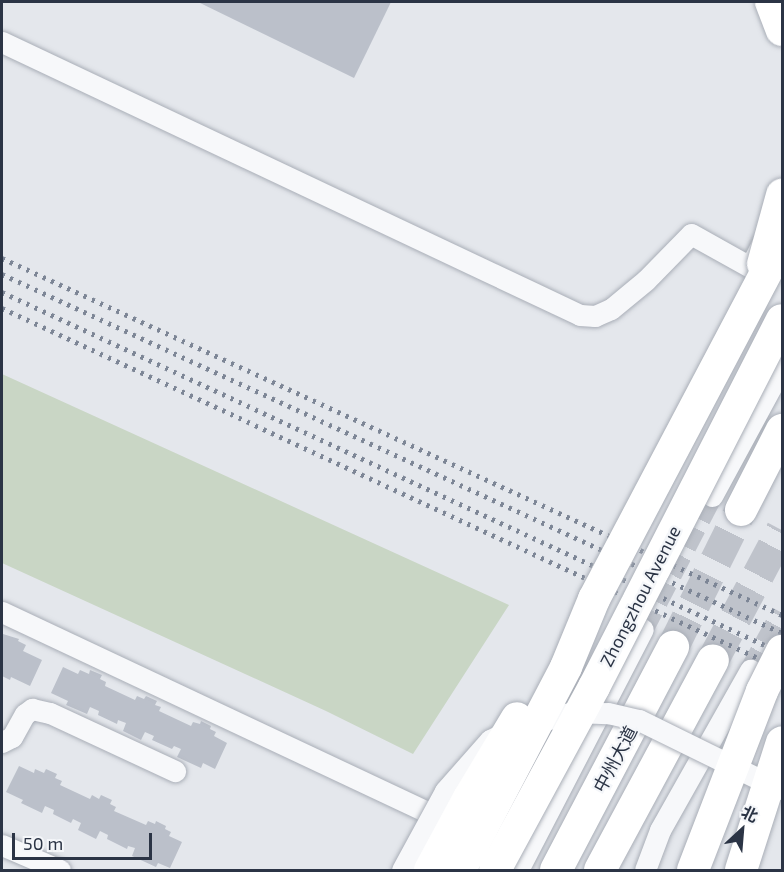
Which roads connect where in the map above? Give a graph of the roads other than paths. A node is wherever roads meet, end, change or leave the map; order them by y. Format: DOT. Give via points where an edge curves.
graph roads {
  1 [pos="771,2"];
  2 [pos="783,30"];
  3 [pos="2,42"];
  4 [pos="783,195"];
  5 [pos="783,205"];
  6 [pos="783,243"];
  7 [pos="742,317"];
  8 [pos="783,320"];
  9 [pos="783,368"];
  10 [pos="783,430"];
  11 [pos="712,496"];
  12 [pos="741,510"];
  13 [pos="594,599"];
  14 [pos="2,612"];
  15 [pos="643,629"];
  16 [pos="673,647"];
  17 [pos="783,651"];
  18 [pos="713,660"];
  19 [pos="750,670"];
  20 [pos="2,742"];
  21 [pos="783,742"];
  22 [pos="175,771"];
  23 [pos="783,791"];
  24 [pos="2,845"];
  25 [pos="521,864"];
  26 [pos="60,870"];
  27 [pos="402,870"];
  28 [pos="430,870"];
  29 [pos="460,870"];
  30 [pos="495,870"];
  31 [pos="556,870"];
  32 [pos="600,870"];
  33 [pos="645,870"];
  34 [pos="693,870"];
  35 [pos="741,870"];
  1 -- 2 [label="highway"];
  3 -- 5 [label="street" via="580,315 595,316 611,309 691,234 750,267"];
  4 -- 7 [label="highway, bridge" via="763,264"];
  6 -- 7 [label="highway, bridge"];
  7 -- 13 [label="highway, bridge"];
  8 -- 30 [label="highway, Zhongzhou Avenue, bridge"];
  9 -- 11 [label="street"];
  10 -- 12 [label="highway"];
  13 -- 28 [label="highway, bridge" via="469,798"];
  13 -- 29 [label="highway, bridge" via="566,667"];
  14 -- 25 [label="street"];
  15 -- 25 [label="street"];
  16 -- 31 [label="highway, 中州大道"];
  17 -- 34 [label="highway, bridge" via="762,691"];
  18 -- 32 [label="highway"];
  19 -- 33 [label="street" via="660,830"];
  20 -- 22 [label="street" via="12,737 32,709 50,713"];
  21 -- 35 [label="highway, bridge"];
  23 -- 27 [label="street, bridge" via="639,720 608,713 573,712 490,740 445,791"];
  24 -- 26 [label="street"];
}
